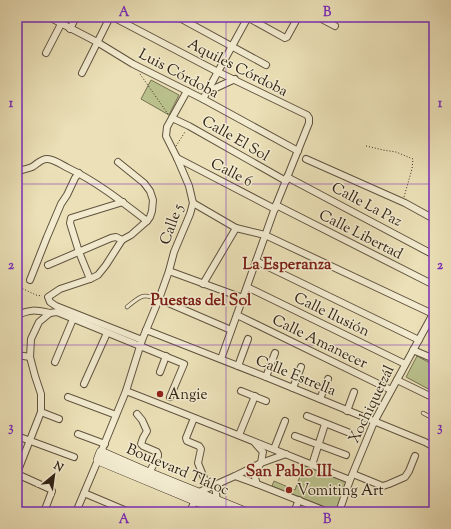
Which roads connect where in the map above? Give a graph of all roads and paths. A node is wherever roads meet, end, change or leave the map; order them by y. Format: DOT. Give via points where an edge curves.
graph roads {
  1 [pos="48,17"];
  2 [pos="76,17"];
  3 [pos="112,17"];
  4 [pos="178,17"];
  5 [pos="247,17"];
  6 [pos="298,17"];
  7 [pos="318,17"];
  8 [pos="62,24"];
  9 [pos="335,26"];
  10 [pos="70,29"];
  11 [pos="97,42"];
  12 [pos="232,46"];
  13 [pos="46,53"];
  14 [pos="133,64"];
  15 [pos="266,65"];
  16 [pos="218,72"];
  17 [pos="82,73"];
  18 [pos="235,79"];
  19 [pos="186,91"];
  20 [pos="207,92"];
  21 [pos="203,100"];
  22 [pos="172,118"];
  23 [pos="189,126"];
  24 [pos="366,146"];
  25 [pos="173,151"];
  26 [pos="298,151"];
  27 [pos="177,158"];
  28 [pos="306,159"];
  29 [pos="118,162"];
  30 [pos="17,171"];
  31 [pos="79,173"];
  32 [pos="286,179"];
  33 [pos="123,202"];
  34 [pos="193,203"];
  35 [pos="405,203"];
  36 [pos="275,207"];
  37 [pos="434,219"];
  38 [pos="147,221"];
  39 [pos="236,228"];
  40 [pos="265,235"];
  41 [pos="122,240"];
  42 [pos="79,252"];
  43 [pos="434,255"];
  44 [pos="256,261"];
  45 [pos="48,265"];
  46 [pos="169,271"];
  47 [pos="90,279"];
  48 [pos="30,280"];
  49 [pos="203,284"];
  50 [pos="434,285"];
  51 [pos="17,286"];
  52 [pos="246,287"];
  53 [pos="48,297"];
  54 [pos="243,298"];
  55 [pos="159,299"];
  56 [pos="127,307"];
  57 [pos="50,313"];
  58 [pos="433,313"];
  59 [pos="17,314"];
  60 [pos="237,315"];
  61 [pos="73,319"];
  62 [pos="431,323"];
  63 [pos="146,330"];
  64 [pos="231,330"];
  65 [pos="107,333"];
  66 [pos="248,339"];
  67 [pos="142,340"];
  68 [pos="419,340"];
  69 [pos="140,347"];
  70 [pos="413,350"];
  71 [pos="275,353"];
  72 [pos="17,355"];
  73 [pos="166,356"];
  74 [pos="30,357"];
  75 [pos="433,358"];
  76 [pos="221,359"];
  77 [pos="55,362"];
  78 [pos="405,364"];
  79 [pos="238,366"];
  80 [pos="301,367"];
  81 [pos="160,372"];
  82 [pos="266,377"];
  83 [pos="434,377"];
  84 [pos="328,379"];
  85 [pos="397,380"];
  86 [pos="84,384"];
  87 [pos="292,388"];
  88 [pos="391,390"];
  89 [pos="126,391"];
  90 [pos="241,391"];
  91 [pos="354,392"];
  92 [pos="255,396"];
  93 [pos="68,397"];
  94 [pos="170,397"];
  95 [pos="434,398"];
  96 [pos="320,399"];
  97 [pos="266,401"];
  98 [pos="347,411"];
  99 [pos="41,412"];
  100 [pos="423,413"];
  101 [pos="137,414"];
  102 [pos="116,415"];
  103 [pos="307,416"];
  104 [pos="194,418"];
  105 [pos="59,419"];
  106 [pos="434,419"];
  107 [pos="285,421"];
  108 [pos="374,422"];
  109 [pos="325,424"];
  110 [pos="350,433"];
  111 [pos="78,434"];
  112 [pos="239,435"];
  113 [pos="17,436"];
  114 [pos="296,436"];
  115 [pos="252,440"];
  116 [pos="30,441"];
  117 [pos="320,444"];
  118 [pos="434,447"];
  119 [pos="274,449"];
  120 [pos="102,452"];
  121 [pos="286,454"];
  122 [pos="346,455"];
  123 [pos="74,456"];
  124 [pos="415,456"];
  125 [pos="261,463"];
  126 [pos="312,465"];
  127 [pos="150,473"];
  128 [pos="17,474"];
  129 [pos="353,474"];
  130 [pos="235,476"];
  131 [pos="204,478"];
  132 [pos="350,480"];
  133 [pos="257,484"];
  134 [pos="215,485"];
  135 [pos="84,494"];
  136 [pos="196,496"];
  137 [pos="299,500"];
  138 [pos="217,501"];
  139 [pos="44,512"];
  140 [pos="76,512"];
  141 [pos="129,512"];
  142 [pos="190,512"];
  143 [pos="223,512"];
  144 [pos="245,512"];
  145 [pos="294,512"];
  146 [pos="328,512"];
  147 [pos="339,512"];
  1 -- 8 [label="street, Luis Córdoba"];
  2 -- 10 [label="street"];
  3 -- 11 [label="street"];
  3 -- 16 [label="street, Aquiles Córdoba"];
  4 -- 12 [label="street"];
  5 -- 6 [label="street" via="285,38"];
  5 -- 12 [label="street"];
  7 -- 9 [label="street"];
  8 -- 10 [label="street, Luis Córdoba"];
  8 -- 13 [label="street"];
  10 -- 11 [label="street, Luis Córdoba"];
  11 -- 14 [label="street, Luis Córdoba"];
  11 -- 17 [label="street"];
  12 -- 15 [label="street"];
  12 -- 16 [label="street"];
  14 -- 19 [label="street, Luis Córdoba"];
  14 -- 22 [label="path"];
  16 -- 18 [label="street, Aquiles Córdoba"];
  16 -- 20 [label="street"];
  18 -- 20 [label="street"];
  18 -- 26 [label="street, Aquiles Córdoba" via="307,115 309,123"];
  19 -- 21 [label="street, Luis Córdoba"];
  19 -- 22 [label="street, Calle 5"];
  20 -- 21 [label="street"];
  21 -- 26 [label="street, Luis Córdoba"];
  22 -- 23 [label="street, Calle El Sol"];
  22 -- 25 [label="street, Calle 5" via="166,136"];
  23 -- 25 [label="path"];
  23 -- 32 [label="street, Calle El Sol"];
  24 -- 35 [label="path" via="396,152 413,159 404,195"];
  25 -- 27 [label="street, Calle 5"];
  26 -- 32 [label="street"];
  27 -- 34 [label="street, Calle 5"];
  27 -- 36 [label="street, Calle 6"];
  28 -- 35 [label="street"];
  29 -- 38 [label="street" via="150,191 152,211"];
  30 -- 31 [label="street" via="47,158"];
  31 -- 33 [label="street"];
  31 -- 48 [label="street" via="61,204"];
  32 -- 36 [label="street"];
  32 -- 43 [label="street, Calle La Paz"];
  33 -- 38 [label="street"];
  33 -- 42 [label="street" via="72,218 70,222"];
  34 -- 39 [label="street"];
  34 -- 46 [label="street, Calle 5"];
  35 -- 37 [label="street"];
  36 -- 40 [label="street"];
  36 -- 50 [label="street, Calle Libertad"];
  38 -- 41 [label="street"];
  39 -- 40 [label="street"];
  39 -- 49 [label="street"];
  40 -- 44 [label="street"];
  40 -- 58 [label="street"];
  41 -- 42 [label="street" via="111,238"];
  41 -- 47 [label="street" via="98,275"];
  42 -- 45 [label="street"];
  42 -- 47 [label="street"];
  44 -- 52 [label="street"];
  44 -- 68 [label="street"];
  46 -- 49 [label="street"];
  46 -- 55 [label="street, Calle 5"];
  47 -- 53 [label="street" via="60,289"];
  49 -- 54 [label="street"];
  51 -- 53 [label="path" via="36,295"];
  52 -- 54 [label="street"];
  52 -- 78 [label="street, Calle Ilusión"];
  53 -- 67 [label="street" via="56,306"];
  54 -- 60 [label="street"];
  55 -- 56 [label="lane" via="148,295 139,297"];
  55 -- 63 [label="street, Calle 5"];
  55 -- 64 [label="street"];
  57 -- 59 [label="street" via="27,310"];
  57 -- 61 [label="street" via="57,312"];
  57 -- 74 [label="street" via="40,322 31,339"];
  58 -- 62 [label="street, Xochiquetzál"];
  60 -- 64 [label="street"];
  60 -- 88 [label="street, Calle Amanecer"];
  61 -- 65 [label="street"];
  61 -- 77 [label="street"];
  62 -- 68 [label="street, Xochiquetzál"];
  63 -- 67 [label="street, Calle 5"];
  63 -- 76 [label="street, Calle Estrella"];
  64 -- 76 [label="street"];
  65 -- 69 [label="street"];
  65 -- 86 [label="street"];
  66 -- 79 [label="street"];
  67 -- 69 [label="street, Calle 5"];
  68 -- 70 [label="street, Xochiquetzál"];
  69 -- 73 [label="street"];
  69 -- 89 [label="street, Calle 5"];
  70 -- 75 [label="street"];
  70 -- 78 [label="street, Xochiquetzál"];
  71 -- 82 [label="street"];
  72 -- 74 [label="street"];
  73 -- 81 [label="street"];
  73 -- 94 [label="street" via="184,364"];
  74 -- 99 [label="street" via="41,394"];
  75 -- 83 [label="path" via="431,368"];
  76 -- 79 [label="street, Calle Estrella"];
  78 -- 85 [label="street, Xochiquetzál"];
  79 -- 82 [label="street, Calle Estrella"];
  80 -- 87 [label="street"];
  82 -- 87 [label="street, Calle Estrella"];
  84 -- 96 [label="street"];
  85 -- 88 [label="street, Xochiquetzál"];
  85 -- 95 [label="street"];
  87 -- 96 [label="street, Calle Estrella"];
  88 -- 108 [label="street, Xochiquetzál"];
  89 -- 102 [label="street, Calle 5"];
  89 -- 104 [label="street"];
  90 -- 92 [label="street"];
  91 -- 98 [label="street"];
  92 -- 97 [label="street"];
  92 -- 112 [label="street"];
  93 -- 102 [label="street"];
  96 -- 98 [label="street, Calle Estrella"];
  98 -- 108 [label="street, Calle Estrella"];
  99 -- 105 [label="street"];
  99 -- 116 [label="street"];
  100 -- 106 [label="lane"];
  101 -- 127 [label="street" via="147,431 141,444 158,454"];
  102 -- 120 [label="street, Calle 5"];
  103 -- 109 [label="street"];
  104 -- 112 [label="street"];
  104 -- 131 [label="street" via="186,441 201,449 198,463"];
  107 -- 119 [label="street"];
  108 -- 118 [label="street, Calle Estrella"];
  108 -- 129 [label="street, Xochiquetzál"];
  109 -- 110 [label="street"];
  109 -- 117 [label="street"];
  111 -- 120 [label="street"];
  112 -- 115 [label="street"];
  113 -- 116 [label="street"];
  114 -- 117 [label="street"];
  115 -- 119 [label="street"];
  115 -- 125 [label="street" via="263,452"];
  116 -- 123 [label="street"];
  116 -- 128 [label="street"];
  117 -- 122 [label="street"];
  117 -- 126 [label="street"];
  119 -- 121 [label="street"];
  120 -- 127 [label="street, Boulevard Tláloc"];
  120 -- 135 [label="street, Calle 5"];
  120 -- 136 [label="street, Boulevard Tláloc"];
  121 -- 125 [label="street"];
  121 -- 126 [label="street"];
  124 -- 129 [label="street" via="405,477 383,486"];
  125 -- 130 [label="street"];
  125 -- 133 [label="street" via="255,472"];
  126 -- 132 [label="street"];
  127 -- 136 [label="street, Boulevard Tláloc"];
  128 -- 139 [label="street" via="52,491"];
  129 -- 132 [label="street, Xochiquetzál"];
  130 -- 133 [label="street"];
  130 -- 134 [label="street"];
  132 -- 147 [label="street, Xochiquetzál"];
  133 -- 137 [label="street"];
  134 -- 136 [label="street"];
  134 -- 138 [label="street"];
  135 -- 140 [label="street, Calle 5"];
  135 -- 141 [label="street"];
  136 -- 138 [label="street, Boulevard Tláloc"];
  136 -- 142 [label="street"];
  136 -- 143 [label="street, Boulevard Tláloc"];
  137 -- 145 [label="street"];
  137 -- 146 [label="street"];
  138 -- 144 [label="street, Boulevard Tláloc"];
}
